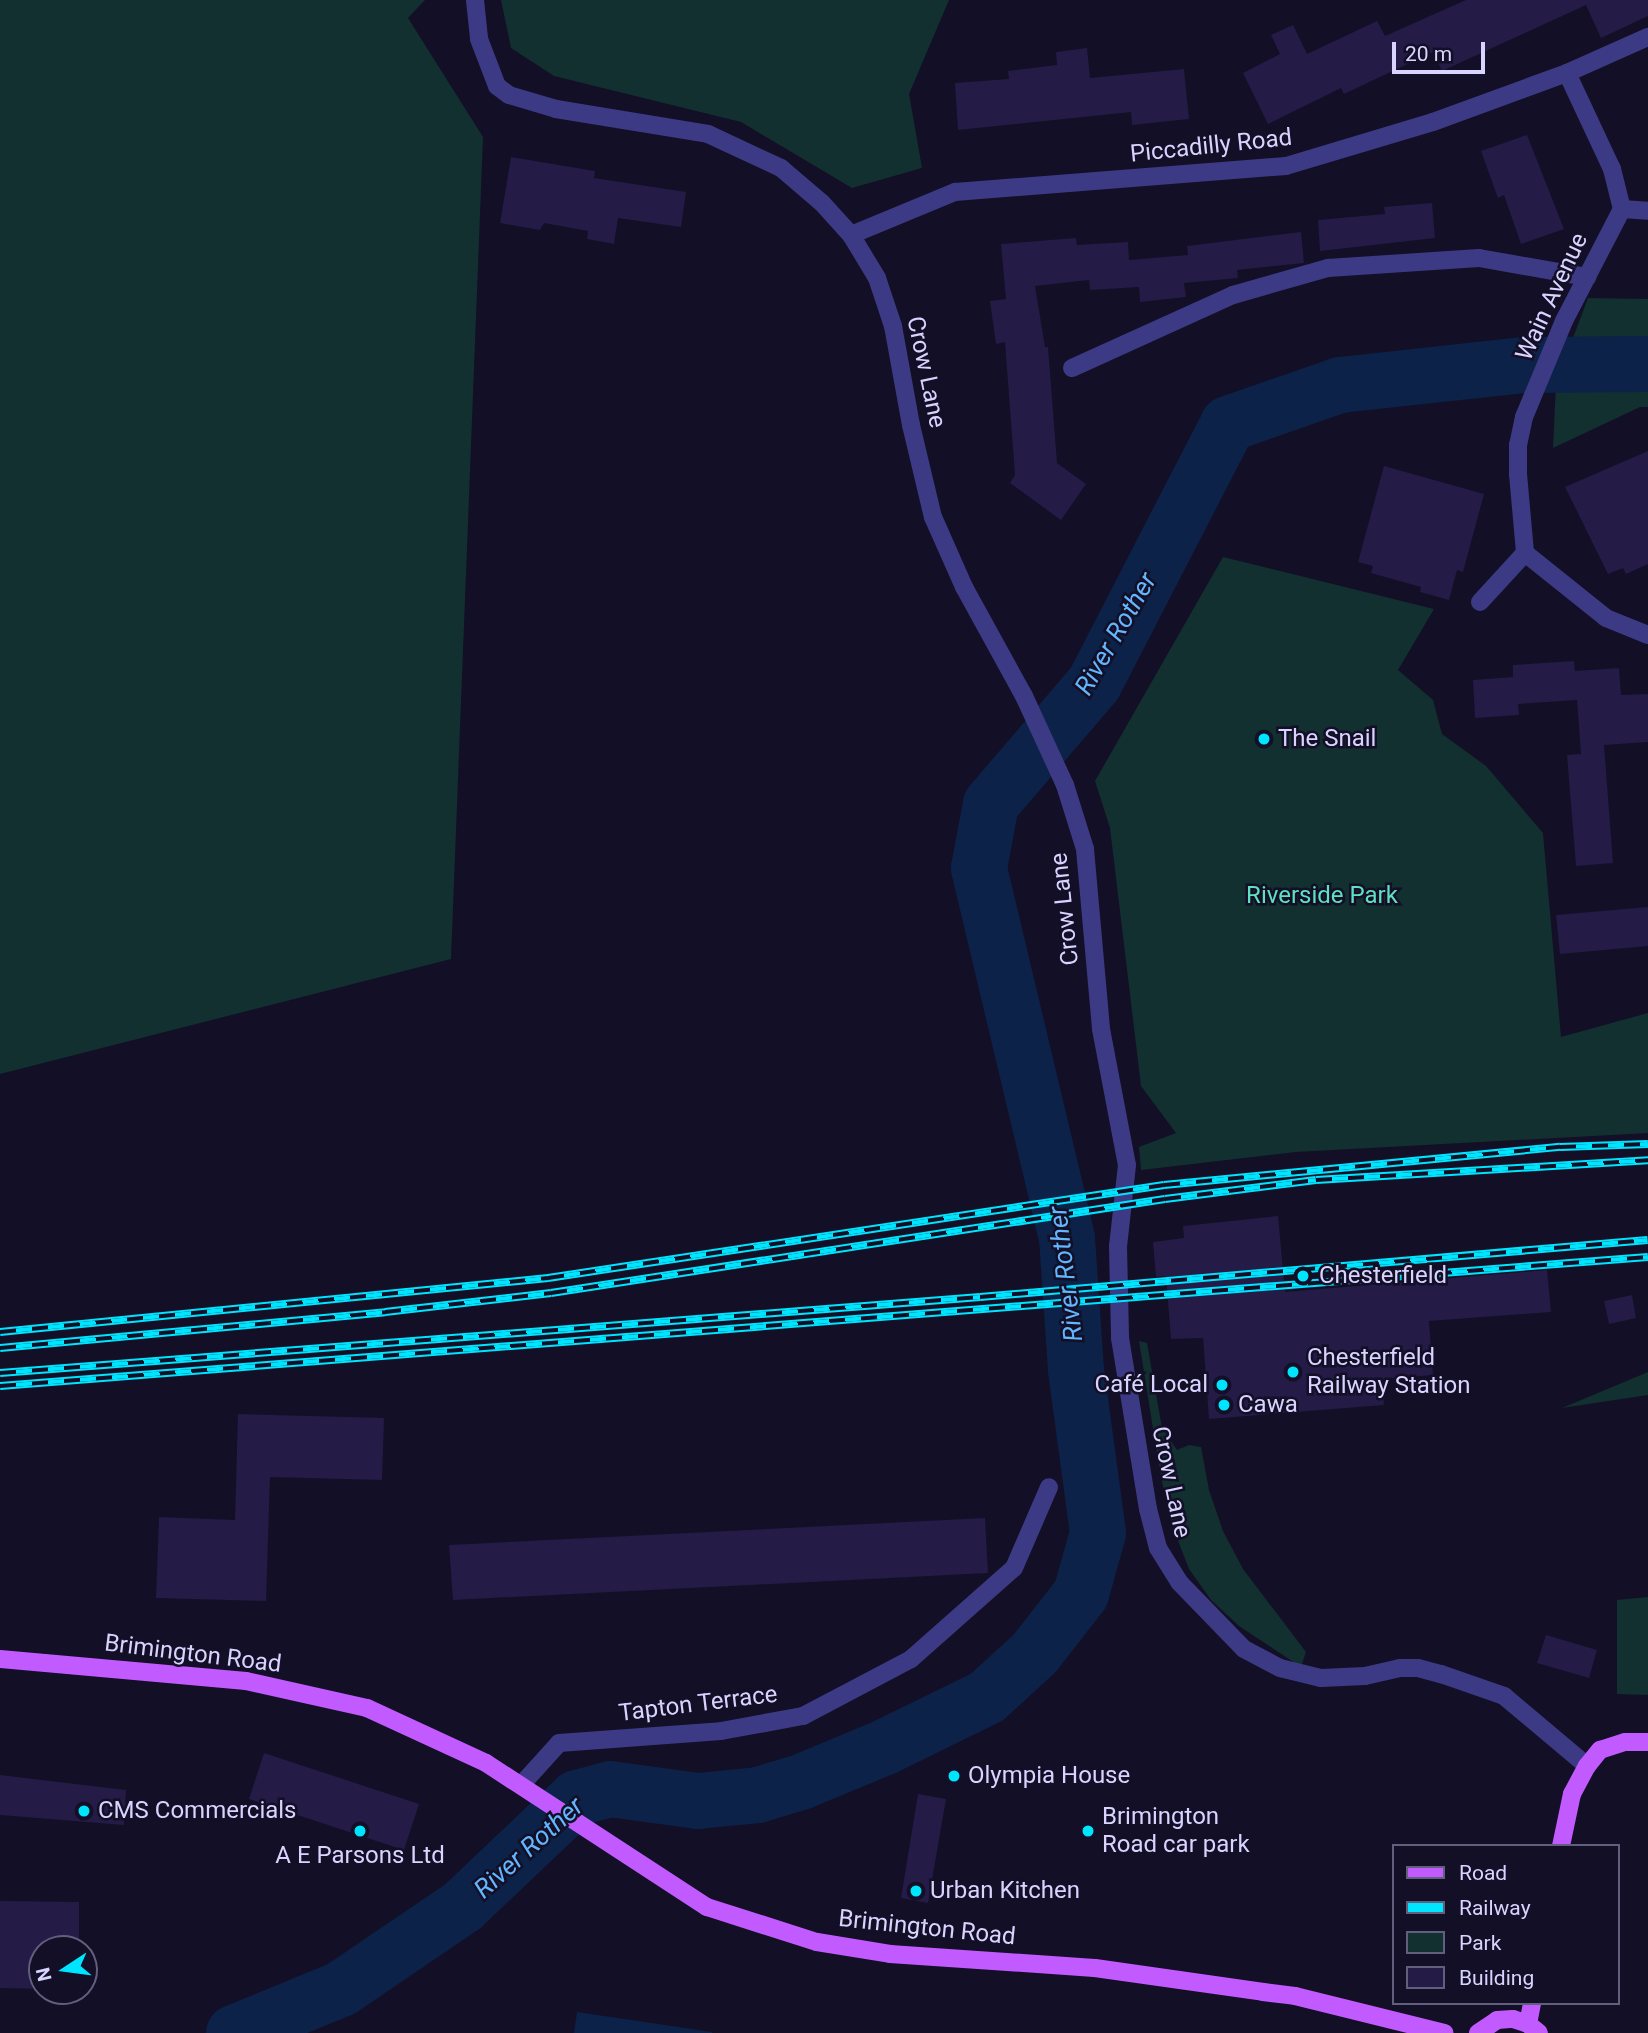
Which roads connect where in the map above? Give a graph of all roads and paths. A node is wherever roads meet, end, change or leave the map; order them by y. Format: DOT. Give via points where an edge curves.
graph roads {
  1 [pos="475,0"];
  2 [pos="1648,37"];
  3 [pos="1567,73"];
  4 [pos="1622,209"];
  5 [pos="1648,211"];
  6 [pos="851,235"];
  7 [pos="1587,277"];
  8 [pos="1072,368"];
  9 [pos="1525,553"];
  10 [pos="1480,602"];
  11 [pos="1648,635"];
  12 [pos="1049,1487"];
  13 [pos="0,1659"];
  14 [pos="1648,1742"];
  15 [pos="1587,1766"];
  16 [pos="522,1784"];
  17 [pos="1561,1844"];
  18 [pos="1532,2005"];
  19 [pos="1534,2029"];
  20 [pos="1444,2033"];
  21 [pos="1478,2033"];
  1 -- 6 [label="street, Crow Lane" via="478,39 497,86 509,95 556,108 708,134 781,168"];
  2 -- 3 [label="street, Piccadilly Road"];
  3 -- 4 [label="street" via="1612,169"];
  3 -- 6 [label="street, Piccadilly Road" via="1433,122 1286,166 955,192"];
  4 -- 5 [label="street"];
  4 -- 7 [label="street, Wain Avenue"];
  6 -- 15 [label="street, Crow Lane" via="877,278 893,326 933,517 1065,785 1085,849 1101,1029 1127,1166 1118,1247 1121,1338 1158,1548 1179,1582 1210,1617 1244,1649 1280,1668 1321,1678 1366,1676 1400,1668 1441,1674 1504,1696"];
  7 -- 8 [label="street" via="1479,258 1328,268 1233,296"];
  7 -- 9 [label="street, Wain Avenue" via="1524,417 1518,474"];
  9 -- 10 [label="street"];
  9 -- 11 [label="street" via="1606,618"];
  12 -- 16 [label="street, Tapton Terrace" via="1014,1568 911,1659 803,1716 721,1731 559,1743"];
  13 -- 16 [label="main road, Brimington Road" via="246,1681 367,1708"];
  14 -- 15 [label="main road" via="1625,1742 1600,1750"];
  15 -- 17 [label="main road" via="1572,1794"];
  16 -- 20 [label="main road, Brimington Road" via="707,1907 817,1942 890,1954 1095,1968 1263,1992"];
  18 -- 19 [label="main road"];
  19 -- 21 [label="main road" via="1513,2019 1497,2020"];
}
